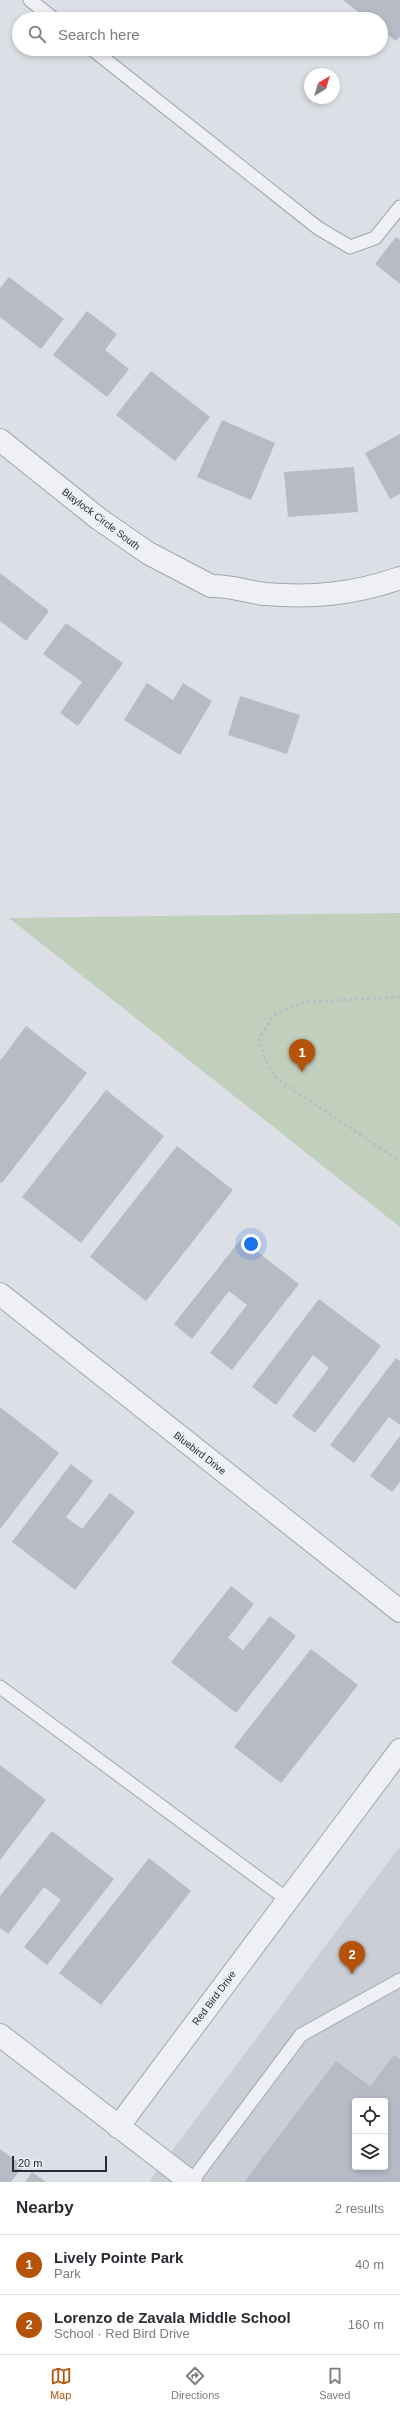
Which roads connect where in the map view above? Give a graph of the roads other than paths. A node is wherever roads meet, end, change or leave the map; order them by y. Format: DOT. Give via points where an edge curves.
graph roads {
  1 [pos="30,0"];
  2 [pos="45,12"];
  3 [pos="101,56"];
  4 [pos="400,207"];
  5 [pos="0,440"];
  6 [pos="400,578"];
  7 [pos="0,1294"];
  8 [pos="400,1611"];
  9 [pos="0,1687"];
  10 [pos="400,1750"];
  11 [pos="288,1900"];
  12 [pos="400,1980"];
  13 [pos="0,2035"];
  14 [pos="118,2127"];
  15 [pos="191,2182"];
  1 -- 2 [label="lane"];
  3 -- 4 [label="lane" via="318,228 350,247 375,238"];
  5 -- 6 [label="street, Blaylock Circle South" via="99,519 142,549 211,586 221,585 264,594 347,594"];
  7 -- 8 [label="street, Bluebird Drive"];
  9 -- 11 [label="lane"];
  10 -- 11 [label="street, Red Bird Drive"];
  11 -- 14 [label="street, Red Bird Drive"];
  12 -- 15 [label="lane" via="301,2035"];
  13 -- 14 [label="street"];
  14 -- 15 [label="street"];
}
